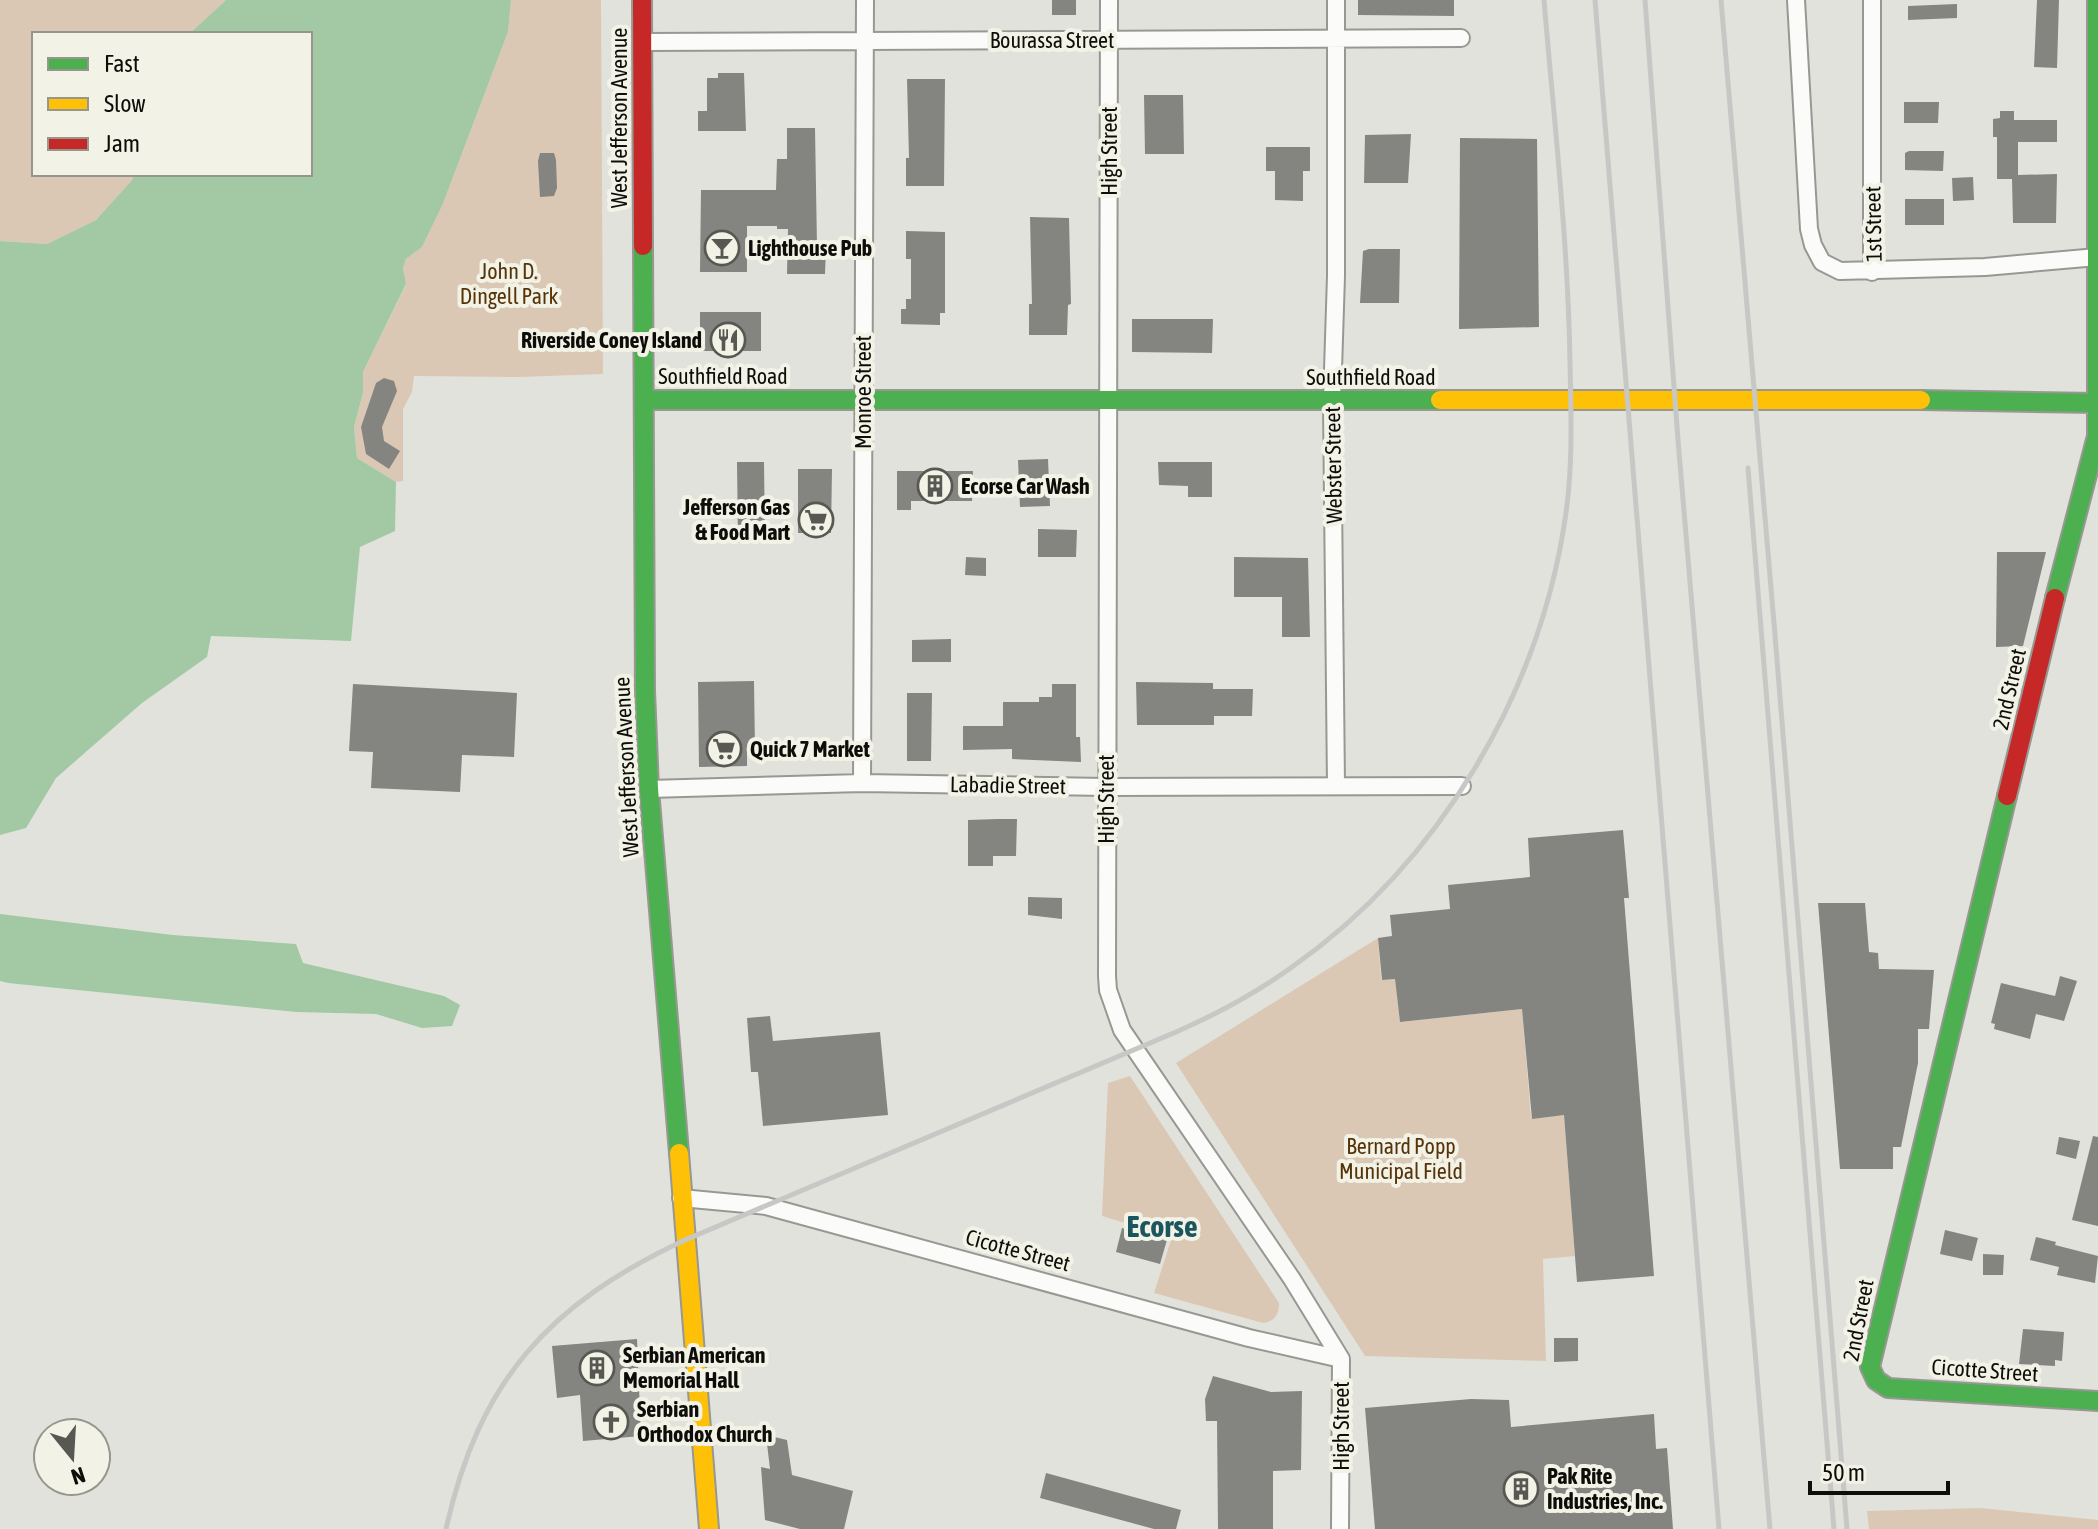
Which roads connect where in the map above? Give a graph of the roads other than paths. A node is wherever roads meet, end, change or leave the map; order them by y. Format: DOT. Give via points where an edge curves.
graph roads {
  1 [pos="642,0"];
  2 [pos="865,0"];
  3 [pos="1109,0"];
  4 [pos="1336,0"];
  5 [pos="1796,0"];
  6 [pos="1872,0"];
  7 [pos="2097,0"];
  8 [pos="1461,38"];
  9 [pos="864,39"];
  10 [pos="1109,40"];
  11 [pos="1336,40"];
  12 [pos="643,42"];
  13 [pos="2097,257"];
  14 [pos="1872,272"];
  15 [pos="644,400"];
  16 [pos="863,400"];
  17 [pos="1108,400"];
  18 [pos="1332,401"];
  19 [pos="2097,403"];
  20 [pos="862,783"];
  21 [pos="1336,786"];
  22 [pos="1462,786"];
  23 [pos="1106,787"];
  24 [pos="649,789"];
  25 [pos="681,1198"];
  26 [pos="1341,1359"];
  27 [pos="1872,1378"];
  28 [pos="2098,1401"];
  29 [pos="699,1529"];
  30 [pos="709,1529"];
  31 [pos="725,1529"];
  32 [pos="1340,1529"];
  1 -- 12 [label="main road, West Jefferson Avenue"];
  2 -- 9 [label="street, Monroe Street"];
  3 -- 10 [label="street, High Street"];
  4 -- 11 [label="street, Webster Street"];
  5 -- 14 [label="street" via="1813,245 1822,262 1840,271"];
  6 -- 14 [label="street, 1st Street"];
  7 -- 13 [label="main road, 2nd Street"];
  8 -- 11 [label="street, Bourassa Street"];
  9 -- 10 [label="street, Bourassa Street"];
  9 -- 12 [label="street, Bourassa Street"];
  9 -- 16 [label="street, Monroe Street"];
  10 -- 11 [label="street, Bourassa Street"];
  10 -- 17 [label="street, High Street"];
  11 -- 18 [label="street, Webster Street"];
  12 -- 15 [label="main road, West Jefferson Avenue"];
  13 -- 14 [label="street, 1st Street"];
  13 -- 19 [label="main road, 2nd Street"];
  15 -- 16 [label="main road, Southfield Road"];
  15 -- 24 [label="main road, West Jefferson Avenue"];
  16 -- 17 [label="main road, Southfield Road"];
  16 -- 20 [label="street, Monroe Street"];
  17 -- 18 [label="main road, Southfield Road"];
  17 -- 23 [label="street, High Street"];
  18 -- 19 [label="main road, Southfield Road"];
  18 -- 21 [label="street, Webster Street"];
  19 -- 27 [label="main road, 2nd Street" via="2097,436 1870,1367"];
  20 -- 23 [label="street, Labadie Street"];
  20 -- 24 [label="street, Labadie Street"];
  21 -- 22 [label="street, Labadie Street"];
  21 -- 23 [label="street, Labadie Street"];
  23 -- 26 [label="street, High Street" via="1107,976 1122,1030"];
  24 -- 25 [label="main road, West Jefferson Avenue"];
  25 -- 26 [label="street, Cicotte Street" via="780,1209"];
  25 -- 30 [label="main road, West Jefferson Avenue"];
  26 -- 32 [label="street, High Street"];
  27 -- 28 [label="main road, Cicotte Street" via="1888,1388"];
  29 -- 30 [label="street"];
  30 -- 31 [label="street"];
}
